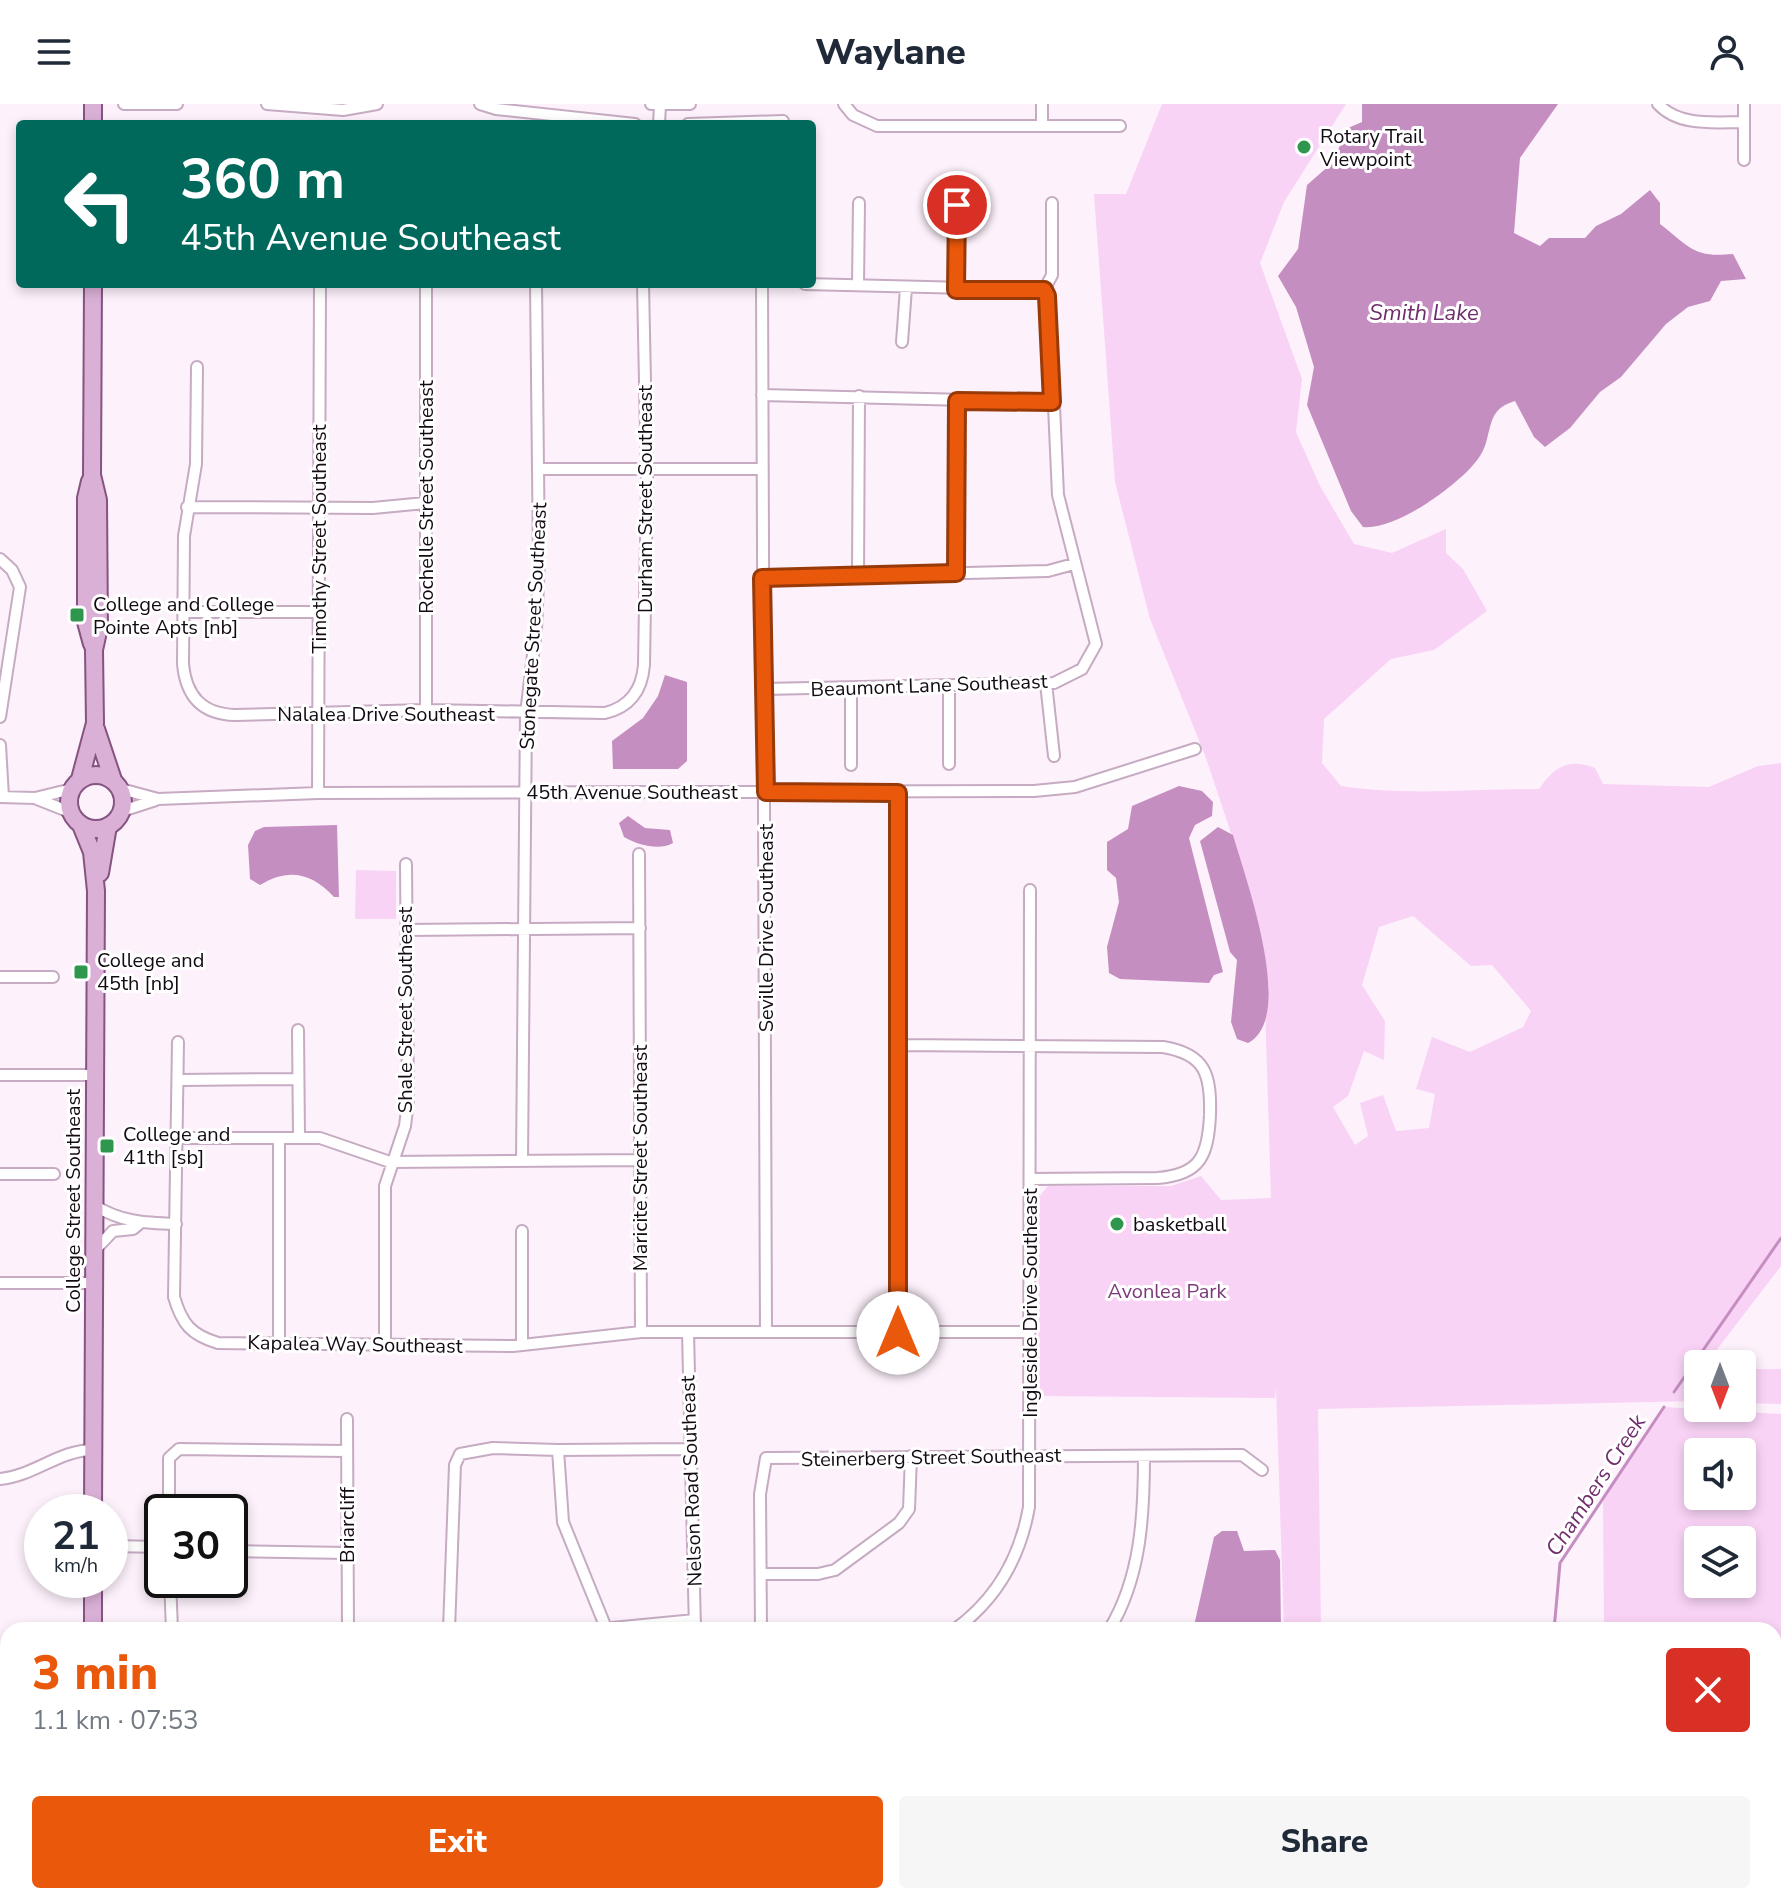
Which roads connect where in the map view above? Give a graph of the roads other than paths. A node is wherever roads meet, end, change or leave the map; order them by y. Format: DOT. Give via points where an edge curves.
graph roads {
  1 [pos="124,104"];
  2 [pos="177,104"];
  3 [pos="267,104"];
  4 [pos="377,104"];
  5 [pos="480,104"];
  6 [pos="651,104"];
  7 [pos="690,104"];
  8 [pos="844,104"];
  9 [pos="1042,104"];
  10 [pos="1658,104"];
  11 [pos="1744,104"];
  12 [pos="660,105"];
  13 [pos="598,120"];
  14 [pos="1744,122"];
  15 [pos="1042,125"];
  16 [pos="1120,126"];
  17 [pos="1744,160"];
  18 [pos="859,203"];
  19 [pos="1052,203"];
  20 [pos="957,205"];
  21 [pos="816,284"];
  22 [pos="858,285"];
  23 [pos="93,288"];
  24 [pos="320,288"];
  25 [pos="426,288"];
  26 [pos="536,288"];
  27 [pos="643,288"];
  28 [pos="762,288"];
  29 [pos="906,288"];
  30 [pos="956,290"];
  31 [pos="1044,290"];
  32 [pos="902,342"];
  33 [pos="197,367"];
  34 [pos="762,395"];
  35 [pos="859,396"];
  36 [pos="957,401"];
  37 [pos="1052,402"];
  38 [pos="539,469"];
  39 [pos="647,469"];
  40 [pos="761,469"];
  41 [pos="425,503"];
  42 [pos="187,507"];
  43 [pos="319,508"];
  44 [pos="0,559"];
  45 [pos="1074,564"];
  46 [pos="956,573"];
  47 [pos="858,577"];
  48 [pos="762,578"];
  49 [pos="184,612"];
  50 [pos="317,612"];
  51 [pos="1046,683"];
  52 [pos="949,685"];
  53 [pos="851,688"];
  54 [pos="763,689"];
  55 [pos="622,707"];
  56 [pos="426,710"];
  57 [pos="526,714"];
  58 [pos="317,715"];
  59 [pos="0,717"];
  60 [pos="95,723"];
  61 [pos="0,745"];
  62 [pos="1195,749"];
  63 [pos="1054,756"];
  64 [pos="949,764"];
  65 [pos="851,765"];
  66 [pos="76,784"];
  67 [pos="117,785"];
  68 [pos="766,792"];
  69 [pos="318,793"];
  70 [pos="527,793"];
  71 [pos="898,793"];
  72 [pos="1,797"];
  73 [pos="35,798"];
  74 [pos="158,799"];
  75 [pos="122,811"];
  76 [pos="76,818"];
  77 [pos="108,826"];
  78 [pos="639,854"];
  79 [pos="406,864"];
  80 [pos="1030,890"];
  81 [pos="96,891"];
  82 [pos="640,928"];
  83 [pos="526,929"];
  84 [pos="406,930"];
  85 [pos="0,977"];
  86 [pos="53,977"];
  87 [pos="298,1030"];
  88 [pos="178,1042"];
  89 [pos="899,1045"];
  90 [pos="1030,1046"];
  91 [pos="0,1075"];
  92 [pos="94,1075"];
  93 [pos="298,1079"];
  94 [pos="178,1080"];
  95 [pos="178,1138"];
  96 [pos="279,1138"];
  97 [pos="299,1138"];
  98 [pos="640,1160"];
  99 [pos="522,1161"];
  100 [pos="390,1162"];
  101 [pos="0,1174"];
  102 [pos="54,1174"];
  103 [pos="1030,1179"];
  104 [pos="94,1205"];
  105 [pos="139,1224"];
  106 [pos="176,1224"];
  107 [pos="522,1231"];
  108 [pos="94,1251"];
  109 [pos="0,1283"];
  110 [pos="93,1283"];
  111 [pos="641,1332"];
  112 [pos="688,1332"];
  113 [pos="766,1332"];
  114 [pos="1029,1332"];
  115 [pos="898,1333"];
  116 [pos="279,1343"];
  117 [pos="517,1345"];
  118 [pos="385,1346"];
  119 [pos="347,1419"];
  120 [pos="690,1449"];
  121 [pos="93,1450"];
  122 [pos="558,1450"];
  123 [pos="347,1451"];
  124 [pos="1029,1455"];
  125 [pos="911,1456"];
  126 [pos="1144,1456"];
  127 [pos="1262,1470"];
  128 [pos="0,1479"];
  129 [pos="93,1494"];
  130 [pos="169,1494"];
  131 [pos="248,1551"];
  132 [pos="347,1553"];
  133 [pos="761,1574"];
  134 [pos="93,1598"];
  135 [pos="171,1598"];
  136 [pos="93,1622"];
  137 [pos="172,1622"];
  138 [pos="348,1622"];
  139 [pos="449,1622"];
  140 [pos="604,1622"];
  141 [pos="695,1622"];
  142 [pos="761,1622"];
  143 [pos="963,1622"];
  144 [pos="1117,1622"];
  1 -- 2 [label="street"];
  3 -- 4 [label="street" via="343,110"];
  5 -- 13 [label="street"];
  6 -- 12 [label="street"];
  7 -- 12 [label="street"];
  8 -- 15 [label="street" via="853,115 877,126"];
  9 -- 15 [label="street"];
  10 -- 14 [label="street" via="1669,116"];
  11 -- 14 [label="street"];
  14 -- 17 [label="street"];
  15 -- 16 [label="street"];
  18 -- 22 [label="street"];
  19 -- 31 [label="street" via="1052,275"];
  20 -- 30 [label="street"];
  21 -- 22 [label="street"];
  22 -- 29 [label="street"];
  23 -- 60 [label="main road" via="92,475 98,516 99,627 94,650"];
  24 -- 43 [label="street, Timothy Street Southeast"];
  25 -- 41 [label="street, Rochelle Street Southeast"];
  26 -- 38 [label="street, Stonegate Street Southeast"];
  27 -- 39 [label="street, Durham Street Southeast"];
  28 -- 34 [label="street, Seville Drive Southeast"];
  29 -- 30 [label="street"];
  29 -- 32 [label="street"];
  30 -- 31 [label="street"];
  31 -- 37 [label="street" via="1050,317"];
  33 -- 42 [label="street" via="196,464"];
  34 -- 35 [label="street"];
  34 -- 40 [label="street, Seville Drive Southeast"];
  35 -- 36 [label="street"];
  35 -- 47 [label="street"];
  36 -- 37 [label="street"];
  36 -- 46 [label="street"];
  37 -- 45 [label="street" via="1058,495"];
  38 -- 39 [label="street"];
  38 -- 57 [label="street, Stonegate Street Southeast" via="536,629"];
  39 -- 40 [label="street"];
  39 -- 55 [label="street, Durham Street Southeast" via="644,665 640,688"];
  40 -- 48 [label="street, Seville Drive Southeast"];
  41 -- 43 [label="street"];
  41 -- 56 [label="street, Rochelle Street Southeast"];
  42 -- 43 [label="street"];
  42 -- 49 [label="street"];
  43 -- 50 [label="street, Timothy Street Southeast"];
  44 -- 59 [label="street" via="16,579 20,604"];
  45 -- 46 [label="street" via="1048,571"];
  45 -- 51 [label="street, Beaumont Lane Southeast" via="1095,637 1088,662 1063,680"];
  46 -- 47 [label="street"];
  47 -- 48 [label="street"];
  48 -- 54 [label="street, Seville Drive Southeast"];
  49 -- 50 [label="street"];
  49 -- 58 [label="street, Nalalea Drive Southeast" via="184,677 200,704 224,715"];
  50 -- 58 [label="street, Timothy Street Southeast"];
  51 -- 52 [label="street, Beaumont Lane Southeast"];
  51 -- 63 [label="street"];
  52 -- 53 [label="street, Beaumont Lane Southeast"];
  52 -- 64 [label="street"];
  53 -- 54 [label="street, Beaumont Lane Southeast"];
  53 -- 65 [label="street"];
  54 -- 68 [label="street, Seville Drive Southeast"];
  55 -- 57 [label="street, Nalalea Drive Southeast" via="605,713"];
  56 -- 57 [label="street, Nalalea Drive Southeast"];
  56 -- 58 [label="street, Nalalea Drive Southeast"];
  57 -- 70 [label="street, Stonegate Street Southeast"];
  58 -- 69 [label="street, Timothy Street Southeast"];
  60 -- 66 [label="main road"];
  60 -- 67 [label="main road"];
  61 -- 72 [label="street"];
  62 -- 71 [label="street, 45th Avenue Southeast" via="1075,787"];
  66 -- 67 [label="main road" via="95,774"];
  66 -- 73 [label="street"];
  66 -- 76 [label="main road"];
  67 -- 74 [label="street, 45th Avenue Southeast"];
  67 -- 75 [label="main road"];
  68 -- 70 [label="street, 45th Avenue Southeast"];
  68 -- 71 [label="street, 45th Avenue Southeast"];
  68 -- 113 [label="street, Seville Drive Southeast"];
  69 -- 70 [label="street, 45th Avenue Southeast"];
  69 -- 74 [label="street, 45th Avenue Southeast"];
  70 -- 83 [label="street, Stonegate Street Southeast"];
  71 -- 89 [label="street"];
  72 -- 73 [label="street"];
  73 -- 76 [label="street"];
  74 -- 75 [label="street, 45th Avenue Southeast"];
  75 -- 77 [label="main road"];
  76 -- 77 [label="main road" via="94,829"];
  76 -- 81 [label="main road, College Street Southeast" via="92,852"];
  77 -- 81 [label="main road, College Street Southeast"];
  78 -- 82 [label="street, Maricite Street Southeast"];
  79 -- 84 [label="street, Shale Street Southeast"];
  80 -- 90 [label="street, Ingleside Drive Southeast"];
  81 -- 92 [label="main road, College Street Southeast"];
  82 -- 83 [label="street"];
  82 -- 98 [label="street, Maricite Street Southeast"];
  83 -- 84 [label="street"];
  83 -- 99 [label="street, Stonegate Street Southeast"];
  84 -- 100 [label="street, Shale Street Southeast" via="408,1101 405,1126"];
  85 -- 86 [label="street"];
  87 -- 93 [label="street"];
  88 -- 94 [label="street"];
  89 -- 90 [label="street"];
  89 -- 115 [label="street"];
  90 -- 103 [label="street, Ingleside Drive Southeast"];
  90 -- 103 [label="street" via="1178,1049 1202,1066 1210,1093 1206,1152 1182,1174"];
  91 -- 92 [label="street"];
  92 -- 104 [label="main road, College Street Southeast"];
  93 -- 94 [label="street"];
  93 -- 97 [label="street"];
  94 -- 95 [label="street"];
  95 -- 96 [label="street"];
  95 -- 106 [label="street"];
  96 -- 97 [label="street"];
  96 -- 116 [label="street"];
  97 -- 100 [label="street" via="320,1138"];
  98 -- 99 [label="street"];
  98 -- 111 [label="street, Maricite Street Southeast"];
  99 -- 100 [label="street"];
  100 -- 118 [label="street, Shale Street Southeast" via="385,1186"];
  101 -- 102 [label="street"];
  103 -- 114 [label="street, Ingleside Drive Southeast"];
  104 -- 105 [label="street"];
  104 -- 108 [label="main road, College Street Southeast"];
  105 -- 106 [label="street"];
  105 -- 108 [label="street" via="113,1231"];
  106 -- 116 [label="street, Kapalea Way Southeast" via="174,1297 181,1321 199,1337 218,1343"];
  107 -- 117 [label="street"];
  108 -- 110 [label="main road, College Street Southeast"];
  109 -- 110 [label="street"];
  110 -- 121 [label="main road, College Street Southeast"];
  111 -- 112 [label="street"];
  111 -- 117 [label="street"];
  112 -- 113 [label="street"];
  112 -- 120 [label="street, Nelson Road Southeast"];
  113 -- 115 [label="street"];
  114 -- 115 [label="street"];
  114 -- 124 [label="street, Ingleside Drive Southeast"];
  116 -- 118 [label="street, Kapalea Way Southeast"];
  117 -- 118 [label="street, Kapalea Way Southeast"];
  119 -- 123 [label="street, Briarcliff"];
  120 -- 122 [label="street"];
  120 -- 141 [label="street, Nelson Road Southeast"];
  121 -- 128 [label="street" via="71,1452"];
  121 -- 129 [label="main road, College Street Southeast"];
  122 -- 139 [label="street" via="493,1448 460,1454 455,1465"];
  122 -- 140 [label="street" via="563,1522"];
  123 -- 130 [label="street" via="179,1449 169,1458"];
  123 -- 132 [label="street, Briarcliff"];
  124 -- 125 [label="street, Steinerberg Street Southeast"];
  124 -- 126 [label="street, Steinerberg Street Southeast"];
  124 -- 143 [label="street, Ingleside Drive Southeast" via="1029,1507 1016,1554 990,1597"];
  125 -- 133 [label="street" via="909,1509 899,1523 835,1570"];
  125 -- 133 [label="street, Steinerberg Street Southeast" via="766,1458 760,1494"];
  126 -- 127 [label="street, Steinerberg Street Southeast" via="1242,1455"];
  126 -- 144 [label="street" via="1139,1545"];
  131 -- 132 [label="street"];
  132 -- 138 [label="street, Briarcliff"];
  133 -- 142 [label="street, Steinerberg Street Southeast"];
  134 -- 136 [label="main road"];
  135 -- 137 [label="street"];
}
